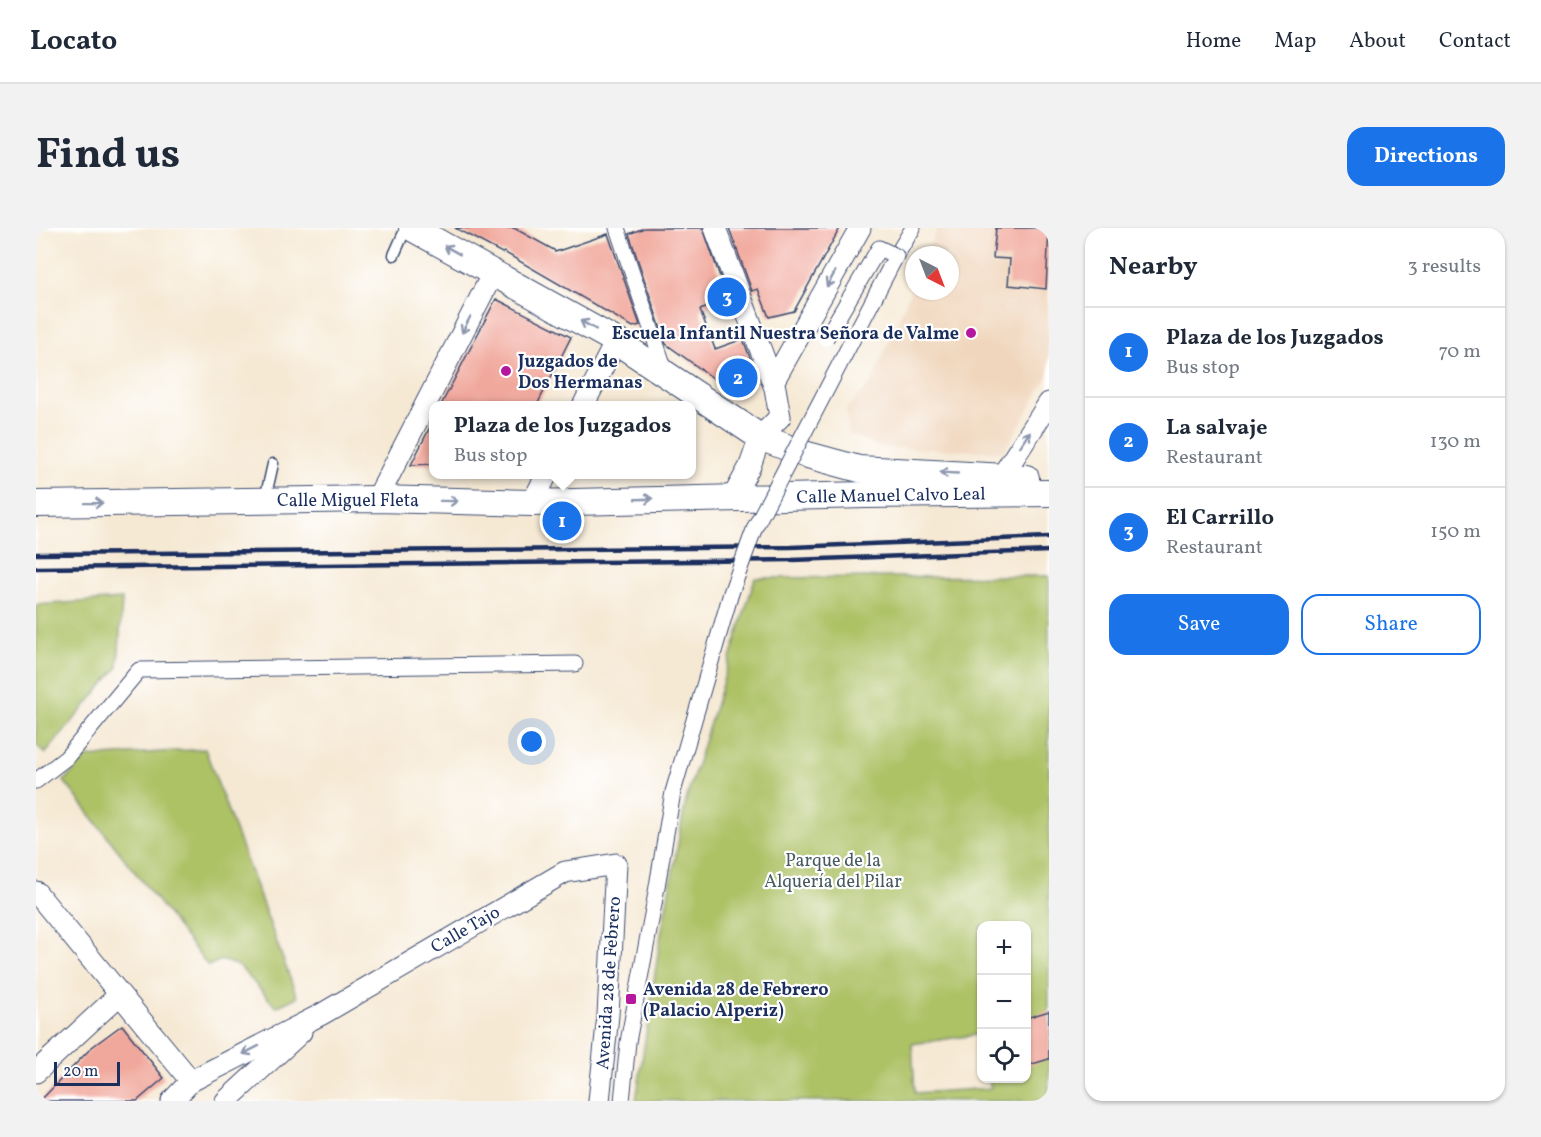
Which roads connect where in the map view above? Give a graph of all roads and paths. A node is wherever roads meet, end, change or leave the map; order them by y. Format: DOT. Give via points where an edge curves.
graph roads {
  1 [pos="406,228"];
  2 [pos="412,228"];
  3 [pos="617,228"];
  4 [pos="715,228"];
  5 [pos="860,228"];
  6 [pos="913,228"];
  7 [pos="394,255"];
  8 [pos="896,256"];
  9 [pos="493,273"];
  10 [pos="826,338"];
  11 [pos="616,341"];
  12 [pos="666,373"];
  13 [pos="773,382"];
  14 [pos="585,401"];
  15 [pos="1049,403"];
  16 [pos="760,437"];
  17 [pos="273,464"];
  18 [pos="544,479"];
  19 [pos="1049,480"];
  20 [pos="993,484"];
  21 [pos="1049,493"];
  22 [pos="733,497"];
  23 [pos="377,499"];
  24 [pos="265,501"];
  25 [pos="532,502"];
  26 [pos="36,504"];
  27 [pos="574,664"];
  28 [pos="36,781"];
  29 [pos="616,864"];
  30 [pos="36,892"];
  31 [pos="119,995"];
  32 [pos="322,1014"];
  33 [pos="36,1072"];
  34 [pos="191,1082"];
  35 [pos="172,1101"];
  36 [pos="226,1101"];
  37 [pos="599,1101"];
  38 [pos="622,1101"];
  1 -- 7 [label="lane"];
  9 -- 2 [label="street, one-way"];
  3 -- 12 [label="street"];
  4 -- 13 [label="street"];
  5 -- 13 [label="street, one-way"];
  6 -- 8 [label="street"];
  8 -- 10 [label="street, bridge" via="879,248"];
  8 -- 38 [label="street, bridge" via="755,527 731,593 673,792 628,1042"];
  11 -- 9 [label="street, one-way"];
  9 -- 23 [label="street, one-way"];
  11 -- 12 [label="street"];
  11 -- 14 [label="street"];
  12 -- 16 [label="street"];
  13 -- 16 [label="street" via="780,417"];
  20 -- 15 [label="street, one-way"];
  20 -- 16 [label="street, one-way" via="860,469"];
  16 -- 22 [label="street"];
  17 -- 24 [label="lane"];
  18 -- 25 [label="street"];
  19 -- 20 [label="street"];
  20 -- 21 [label="street, Calle Manuel Calvo Leal"];
  20 -- 22 [label="street, Calle Manuel Calvo Leal"];
  25 -- 22 [label="street, Calle Miguel Fleta, one-way"];
  23 -- 24 [label="street, Calle Miguel Fleta"];
  23 -- 25 [label="street, Calle Miguel Fleta, one-way"];
  26 -- 24 [label="street, Calle Miguel Fleta, one-way"];
  27 -- 28 [label="street" via="139,670 66,758"];
  29 -- 32 [label="street, Calle Tajo" via="565,872"];
  29 -- 37 [label="street, Avenida 28 de Febrero"];
  30 -- 31 [label="street"];
  31 -- 33 [label="street"];
  31 -- 34 [label="street"];
  32 -- 34 [label="street, Calle Tajo, one-way"];
  32 -- 36 [label="street, Calle Tajo"];
  34 -- 35 [label="street, Calle Tajo"];
}
